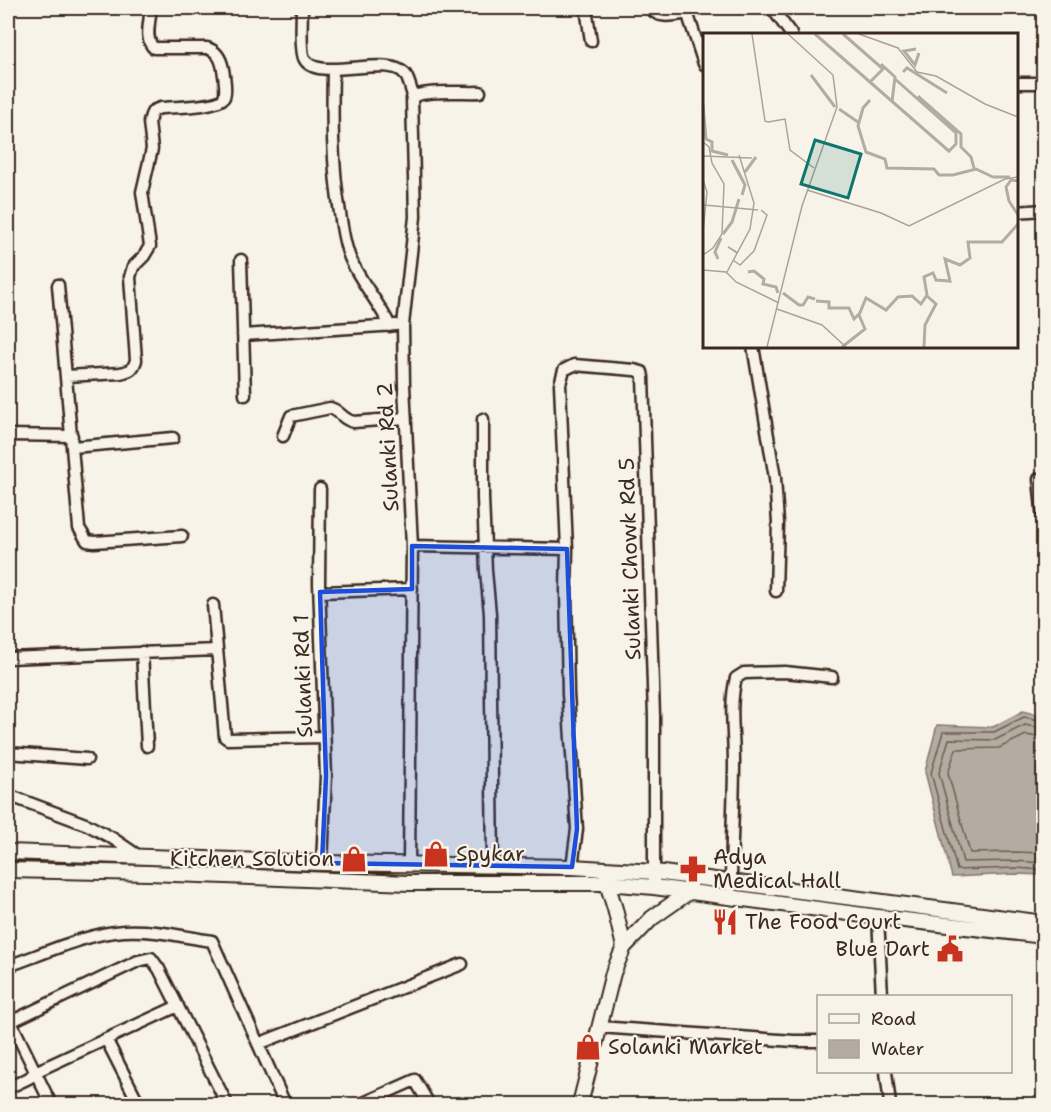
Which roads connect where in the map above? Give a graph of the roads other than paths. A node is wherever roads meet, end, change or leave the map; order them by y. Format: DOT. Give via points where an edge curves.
graph roads {
  1 [pos="302,8"];
  2 [pos="586,8"];
  3 [pos="650,8"];
  4 [pos="772,8"];
  5 [pos="691,10"];
  6 [pos="150,15"];
  7 [pos="790,33"];
  8 [pos="591,41"];
  9 [pos="703,59"];
  10 [pos="333,69"];
  11 [pos="1018,83"];
  12 [pos="1044,83"];
  13 [pos="480,92"];
  14 [pos="413,96"];
  15 [pos="1044,210"];
  16 [pos="1018,212"];
  17 [pos="241,260"];
  18 [pos="58,285"];
  19 [pos="403,325"];
  20 [pos="390,326"];
  21 [pos="243,334"];
  22 [pos="753,348"];
  23 [pos="67,375"];
  24 [pos="245,395"];
  25 [pos="405,418"];
  26 [pos="483,419"];
  27 [pos="8,435"];
  28 [pos="283,436"];
  29 [pos="173,438"];
  30 [pos="72,441"];
  31 [pos="1039,479"];
  32 [pos="320,489"];
  33 [pos="1044,529"];
  34 [pos="183,536"];
  35 [pos="412,546"];
  36 [pos="485,547"];
  37 [pos="567,549"];
  38 [pos="412,589"];
  39 [pos="776,591"];
  40 [pos="320,592"];
  41 [pos="213,605"];
  42 [pos="217,650"];
  43 [pos="142,652"];
  44 [pos="8,658"];
  45 [pos="832,677"];
  46 [pos="323,737"];
  47 [pos="147,746"];
  48 [pos="8,753"];
  49 [pos="87,759"];
  50 [pos="8,795"];
  51 [pos="8,852"];
  52 [pos="140,857"];
  53 [pos="322,863"];
  54 [pos="410,865"];
  55 [pos="493,865"];
  56 [pos="572,867"];
  57 [pos="607,869"];
  58 [pos="8,870"];
  59 [pos="655,872"];
  60 [pos="692,876"];
  61 [pos="731,881"];
  62 [pos="607,884"];
  63 [pos="654,887"];
  64 [pos="689,892"];
  65 [pos="731,896"];
  66 [pos="878,917"];
  67 [pos="1044,923"];
  68 [pos="1044,936"];
  69 [pos="624,946"];
  70 [pos="462,964"];
  71 [pos="8,966"];
  72 [pos="882,995"];
  73 [pos="178,1006"];
  74 [pos="9,1023"];
  75 [pos="599,1027"];
  76 [pos="106,1039"];
  77 [pos="817,1041"];
  78 [pos="258,1044"];
  79 [pos="35,1072"];
  80 [pos="886,1073"];
  81 [pos="8,1088"];
  82 [pos="51,1104"];
  83 [pos="140,1104"];
  84 [pos="227,1104"];
  85 [pos="285,1104"];
  86 [pos="362,1104"];
  87 [pos="429,1104"];
  88 [pos="580,1104"];
  89 [pos="890,1104"];
  1 -- 10 [label="street" via="303,57 309,64"];
  2 -- 8 [label="street"];
  3 -- 5 [label="street" via="664,16"];
  4 -- 7 [label="street"];
  5 -- 9 [label="street" via="689,22"];
  6 -- 23 [label="street" via="149,38 154,48 214,50 219,56 224,97 212,104 153,111 149,122 152,149 142,192 150,246 130,277 134,368 120,373"];
  10 -- 14 [label="street" via="399,70 405,74"];
  10 -- 20 [label="street" via="333,156 344,241 354,266"];
  11 -- 12 [label="street"];
  13 -- 14 [label="street"];
  14 -- 19 [label="street, Sulanki Rd 2" via="414,228"];
  15 -- 16 [label="street"];
  17 -- 21 [label="street"];
  18 -- 23 [label="street"];
  19 -- 20 [label="street"];
  19 -- 25 [label="street, Sulanki Rd 2"];
  20 -- 21 [label="street"];
  21 -- 24 [label="street"];
  22 -- 39 [label="street" via="776,478"];
  23 -- 30 [label="street"];
  25 -- 28 [label="street" via="346,421 336,409 330,408 291,416"];
  25 -- 35 [label="street, Sulanki Rd 2"];
  26 -- 36 [label="street"];
  27 -- 30 [label="street"];
  29 -- 30 [label="street"];
  30 -- 34 [label="street" via="80,528 87,541"];
  31 -- 33 [label="street"];
  32 -- 40 [label="street, Sulanki Rd 1"];
  35 -- 36 [label="street"];
  35 -- 38 [label="street, Sulanki Rd 2"];
  36 -- 37 [label="street"];
  36 -- 55 [label="street" via="490,614"];
  37 -- 56 [label="street" via="568,694 577,828"];
  37 -- 59 [label="street, Sulanki Chowk Rd 5" via="561,375 569,367 583,365 642,372 649,519"];
  38 -- 40 [label="street"];
  38 -- 54 [label="street, Sulanki Rd 2"];
  40 -- 46 [label="street, Sulanki Rd 1"];
  41 -- 42 [label="street"];
  42 -- 43 [label="street"];
  42 -- 46 [label="street" via="225,737"];
  43 -- 44 [label="street"];
  43 -- 47 [label="street"];
  45 -- 61 [label="street" via="785,672 744,673 736,678 732,714"];
  46 -- 53 [label="street, Sulanki Rd 1" via="326,776"];
  48 -- 49 [label="street"];
  50 -- 52 [label="street" via="88,825"];
  51 -- 52 [label="main road"];
  52 -- 53 [label="main road"];
  53 -- 54 [label="main road"];
  54 -- 55 [label="main road"];
  55 -- 56 [label="main road"];
  56 -- 57 [label="main road"];
  57 -- 59 [label="main road"];
  57 -- 62 [label="main road"];
  58 -- 62 [label="main road" via="409,883"];
  59 -- 60 [label="main road"];
  59 -- 63 [label="street, Sulanki Chowk Rd 5"];
  60 -- 61 [label="main road"];
  60 -- 64 [label="main road"];
  61 -- 65 [label="street"];
  61 -- 67 [label="main road"];
  62 -- 63 [label="main road"];
  62 -- 69 [label="main road"];
  63 -- 64 [label="main road"];
  64 -- 65 [label="main road"];
  64 -- 69 [label="main road" via="652,918"];
  65 -- 66 [label="main road"];
  66 -- 68 [label="main road"];
  66 -- 72 [label="street"];
  69 -- 75 [label="main road"];
  70 -- 78 [label="street"];
  71 -- 78 [label="street" via="101,934 124,931 212,941"];
  73 -- 74 [label="street" via="151,958"];
  73 -- 76 [label="street"];
  73 -- 84 [label="street"];
  74 -- 79 [label="street"];
  75 -- 77 [label="street"];
  75 -- 88 [label="main road"];
  76 -- 79 [label="street"];
  76 -- 83 [label="street"];
  78 -- 85 [label="street"];
  79 -- 81 [label="street"];
  79 -- 82 [label="street"];
  80 -- 89 [label="street"];
  86 -- 87 [label="street" via="415,1080"];
}
